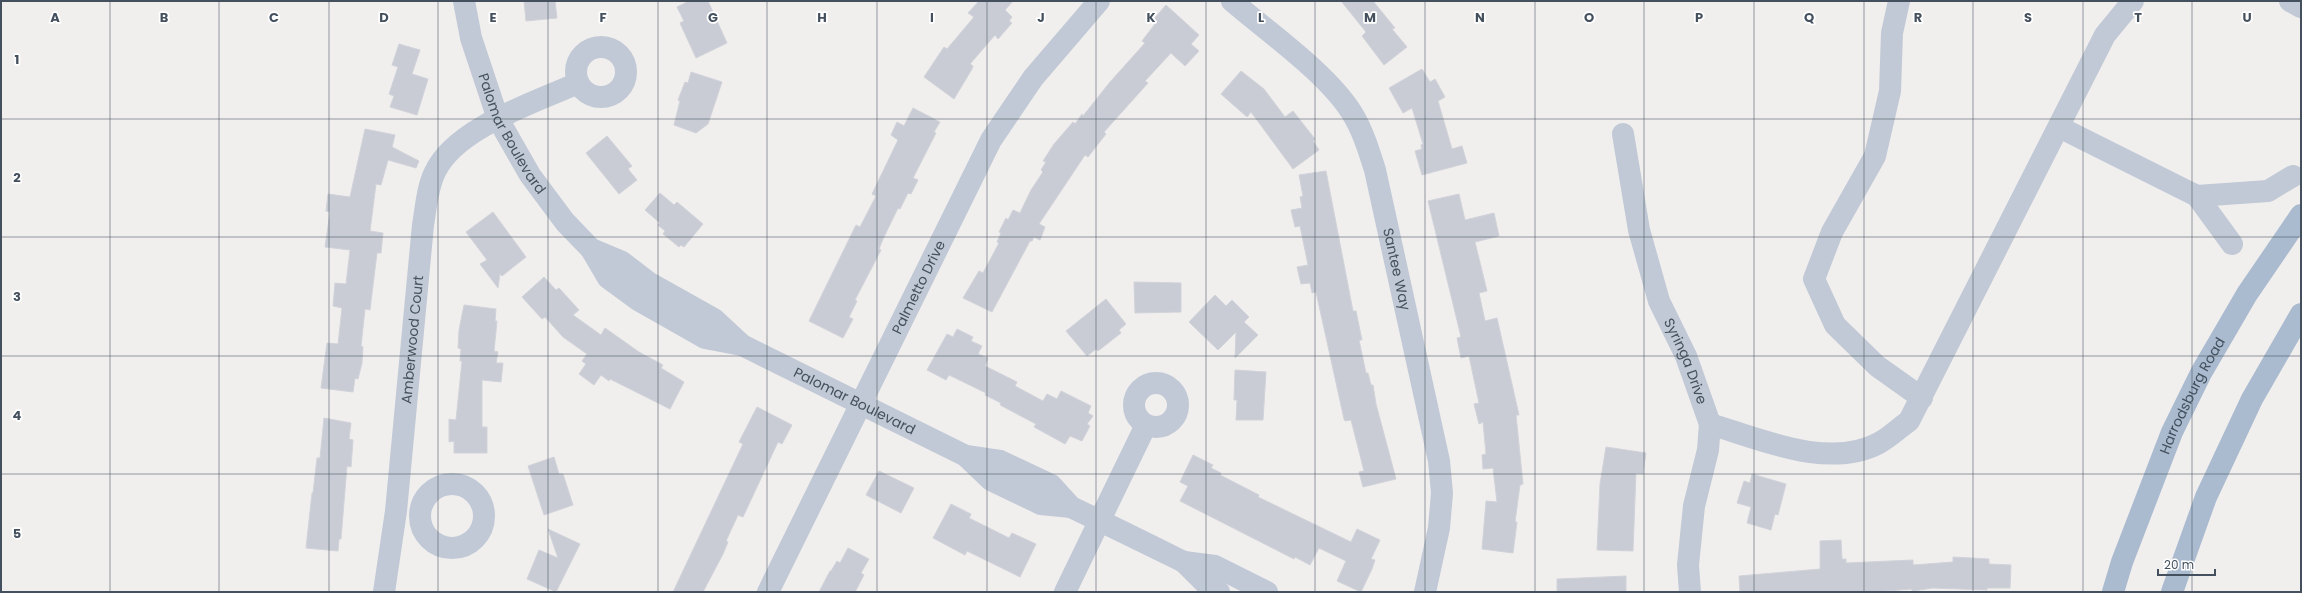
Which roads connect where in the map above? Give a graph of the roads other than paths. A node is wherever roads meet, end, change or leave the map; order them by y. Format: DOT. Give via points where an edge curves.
graph roads {
  1 [pos="464,1"];
  2 [pos="1099,1"];
  3 [pos="1232,1"];
  4 [pos="1899,1"];
  5 [pos="2133,1"];
  6 [pos="2290,1"];
  7 [pos="2301,7"];
  8 [pos="578,83"];
  9 [pos="498,119"];
  10 [pos="2059,127"];
  11 [pos="1622,134"];
  12 [pos="2294,176"];
  13 [pos="2197,196"];
  14 [pos="2301,215"];
  15 [pos="2232,244"];
  16 [pos="2301,314"];
  17 [pos="1922,398"];
  18 [pos="861,404"];
  19 [pos="1710,424"];
  20 [pos="1146,425"];
  21 [pos="396,511"];
  22 [pos="420,512"];
  23 [pos="1100,521"];
  24 [pos="1184,562"];
  25 [pos="384,592"];
  26 [pos="768,592"];
  27 [pos="1065,592"];
  28 [pos="1219,592"];
  29 [pos="1267,592"];
  30 [pos="1425,592"];
  31 [pos="1690,592"];
  32 [pos="2113,592"];
  33 [pos="2172,592"];
  1 -- 9 [label="street, Palomar Boulevard" via="471,38"];
  2 -- 18 [label="street, Palmetto Drive" via="1034,78 991,140"];
  3 -- 30 [label="street, Santee Way" via="1331,85 1353,114 1364,136 1375,170 1439,461 1442,493 1439,528"];
  4 -- 17 [label="street" via="1892,34 1890,91 1875,156 1832,232 1814,279 1835,324 1877,366"];
  5 -- 10 [label="street" via="2105,35"];
  6 -- 7 [label="street"];
  8 -- 9 [label="street, Amberwood Court"];
  9 -- 18 [label="street, Palomar Boulevard" via="530,175 565,222 591,249 622,262 648,282 714,320 742,345"];
  9 -- 21 [label="street, Amberwood Court" via="473,132 448,153 435,171 427,198"];
  10 -- 13 [label="street"];
  10 -- 17 [label="street"];
  11 -- 19 [label="street, Syringa Drive" via="1639,230 1659,301 1686,356"];
  12 -- 13 [label="street" via="2268,191"];
  13 -- 15 [label="street"];
  14 -- 32 [label="main road, Harrodsburg Road" via="2247,294 2201,373 2172,432"];
  16 -- 33 [label="main road" via="2252,399 2206,497"];
  17 -- 19 [label="street" via="1909,421 1879,443 1849,453 1801,451"];
  18 -- 23 [label="street, Palomar Boulevard" via="966,456 1000,461 1051,485 1071,507"];
  18 -- 26 [label="street, Palmetto Drive"];
  19 -- 31 [label="street, Syringa Drive" via="1708,450 1694,506 1688,565"];
  20 -- 23 [label="street"];
  21 -- 22 [label="street"];
  21 -- 25 [label="street, Amberwood Court"];
  23 -- 24 [label="street, Palomar Boulevard"];
  23 -- 27 [label="street"];
  24 -- 28 [label="street, Palomar Boulevard" via="1209,587"];
  24 -- 29 [label="street, Palomar Boulevard" via="1215,566"];
}
